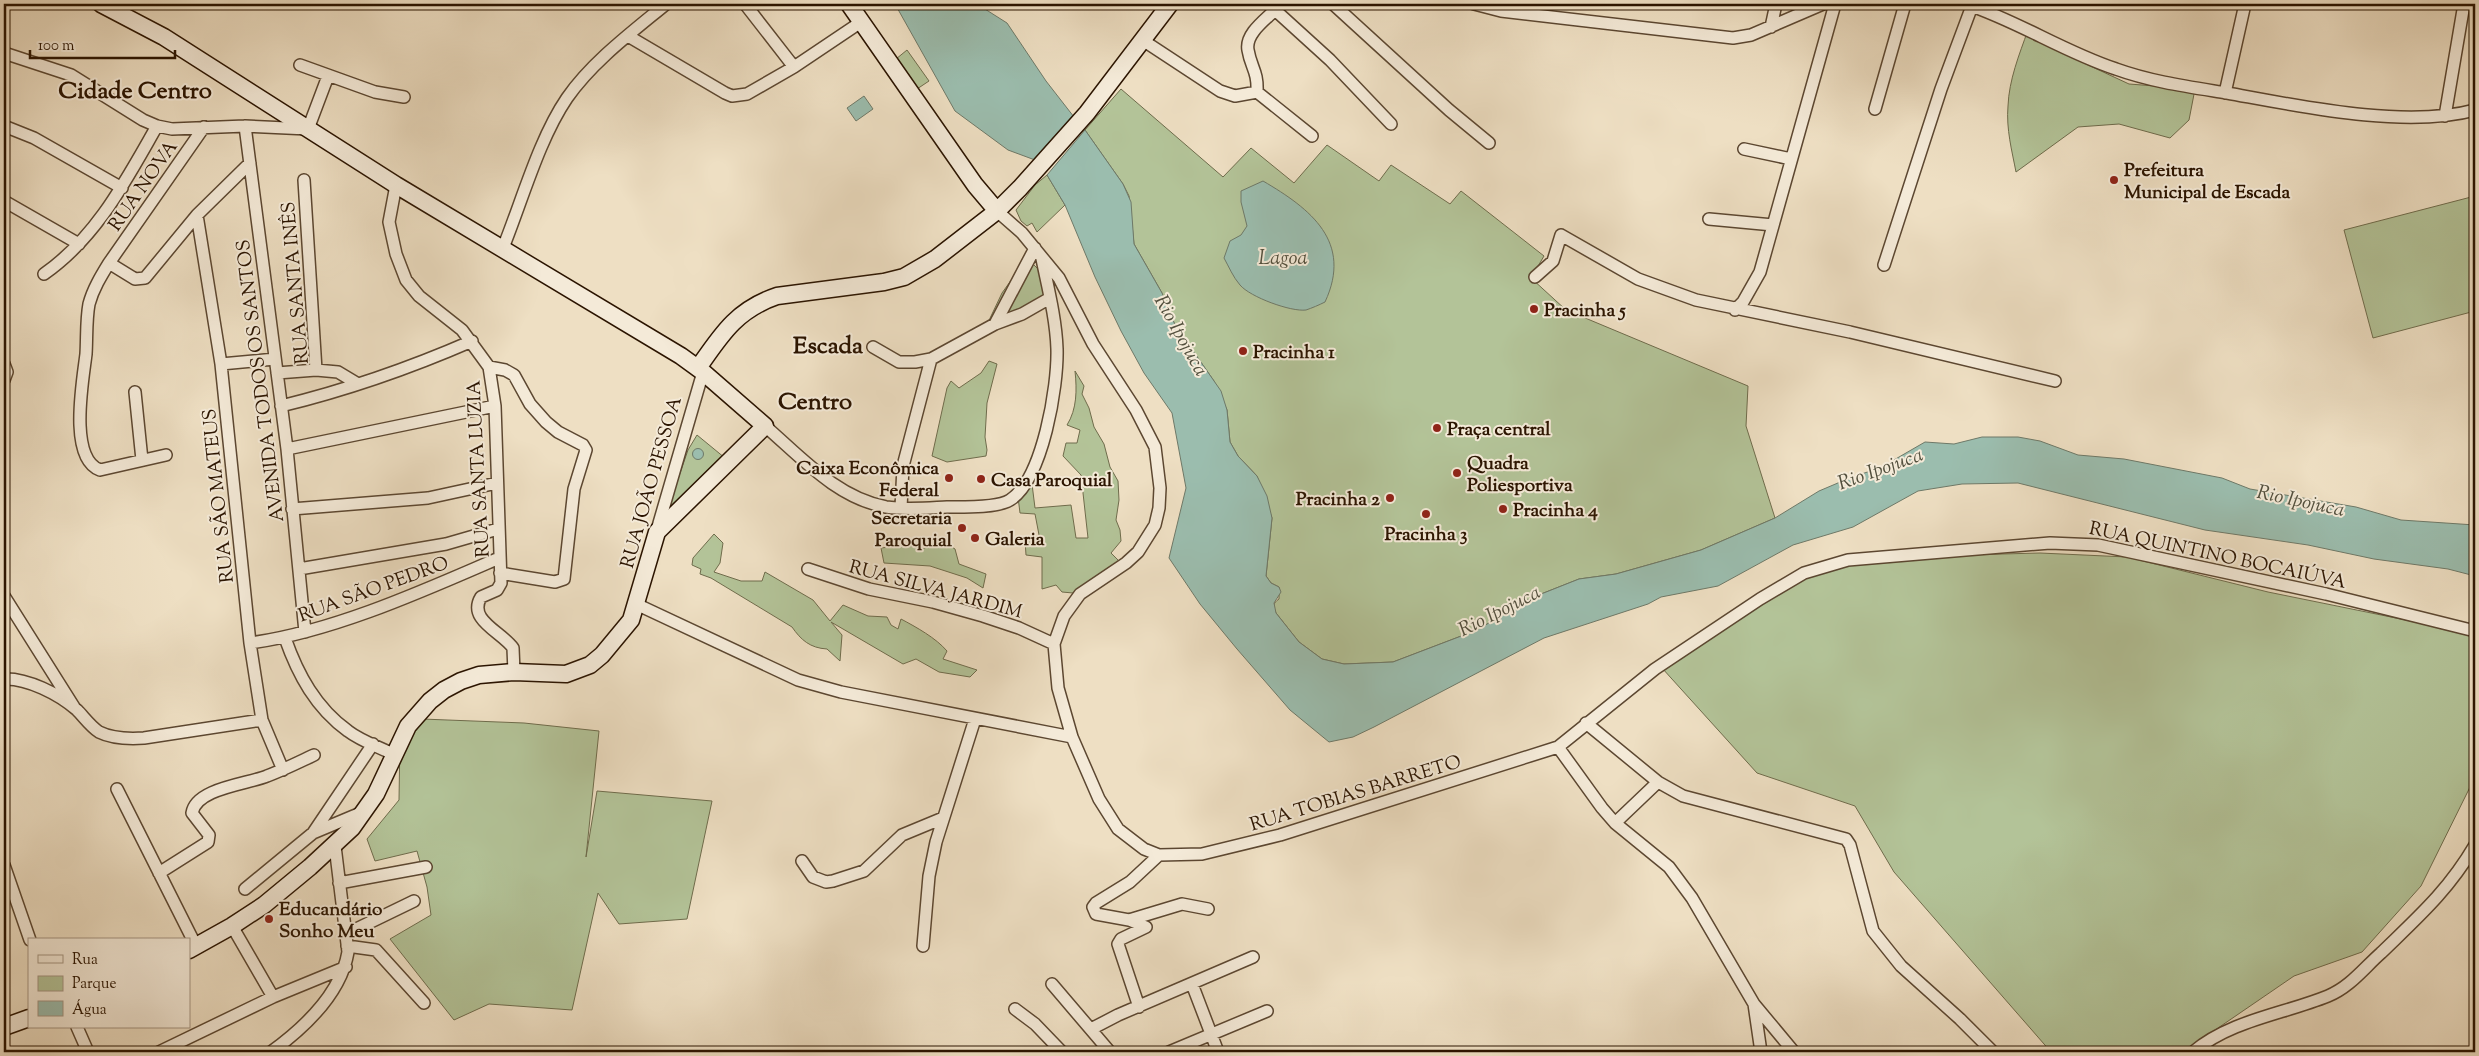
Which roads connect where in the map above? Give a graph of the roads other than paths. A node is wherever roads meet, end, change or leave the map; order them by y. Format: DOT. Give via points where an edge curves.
graph roads {
  1 [pos="101,4"];
  2 [pos="666,4"];
  3 [pos="745,4"];
  4 [pos="849,4"];
  5 [pos="1170,4"];
  6 [pos="1333,4"];
  7 [pos="1474,4"];
  8 [pos="1776,4"];
  9 [pos="1823,4"];
  10 [pos="1835,4"];
  11 [pos="1905,4"];
  12 [pos="2245,4"];
  13 [pos="2464,4"];
  14 [pos="1969,5"];
  15 [pos="1274,7"];
  16 [pos="1991,7"];
  17 [pos="861,22"];
  18 [pos="1770,27"];
  19 [pos="628,36"];
  20 [pos="1144,41"];
  21 [pos="4,53"];
  22 [pos="300,65"];
  23 [pos="794,67"];
  24 [pos="328,76"];
  25 [pos="1257,92"];
  26 [pos="2224,93"];
  27 [pos="404,98"];
  28 [pos="1875,109"];
  29 [pos="2475,110"];
  30 [pos="2445,116"];
  31 [pos="1391,124"];
  32 [pos="4,126"];
  33 [pos="157,126"];
  34 [pos="245,126"];
  35 [pos="204,127"];
  36 [pos="308,129"];
  37 [pos="1312,136"];
  38 [pos="1490,143"];
  39 [pos="1744,149"];
  40 [pos="1791,158"];
  41 [pos="250,163"];
  42 [pos="304,180"];
  43 [pos="396,185"];
  44 [pos="122,188"];
  45 [pos="4,201"];
  46 [pos="997,211"];
  47 [pos="197,215"];
  48 [pos="1709,219"];
  49 [pos="1773,225"];
  50 [pos="79,244"];
  51 [pos="504,248"];
  52 [pos="1038,252"];
  53 [pos="110,263"];
  54 [pos="1884,265"];
  55 [pos="44,274"];
  56 [pos="1535,277"];
  57 [pos="1050,298"];
  58 [pos="1735,310"];
  59 [pos="995,324"];
  60 [pos="472,341"];
  61 [pos="873,347"];
  62 [pos="275,359"];
  63 [pos="931,359"];
  64 [pos="4,364"];
  65 [pos="221,364"];
  66 [pos="489,367"];
  67 [pos="316,370"];
  68 [pos="700,370"];
  69 [pos="277,373"];
  70 [pos="4,380"];
  71 [pos="2055,381"];
  72 [pos="358,384"];
  73 [pos="135,392"];
  74 [pos="281,406"];
  75 [pos="495,406"];
  76 [pos="765,426"];
  77 [pos="287,449"];
  78 [pos="166,455"];
  79 [pos="142,460"];
  80 [pos="497,484"];
  81 [pos="292,508"];
  82 [pos="901,508"];
  83 [pos="498,529"];
  84 [pos="657,532"];
  85 [pos="499,558"];
  86 [pos="299,570"];
  87 [pos="808,570"];
  88 [pos="500,572"];
  89 [pos="4,597"];
  90 [pos="636,604"];
  91 [pos="2475,630"];
  92 [pos="305,632"];
  93 [pos="285,638"];
  94 [pos="250,643"];
  95 [pos="1054,644"];
  96 [pos="514,672"];
  97 [pos="4,679"];
  98 [pos="76,709"];
  99 [pos="974,719"];
  100 [pos="262,720"];
  101 [pos="1586,723"];
  102 [pos="1072,737"];
  103 [pos="373,744"];
  104 [pos="1558,747"];
  105 [pos="393,754"];
  106 [pos="314,755"];
  107 [pos="283,770"];
  108 [pos="1658,782"];
  109 [pos="117,789"];
  110 [pos="365,812"];
  111 [pos="943,818"];
  112 [pos="1615,823"];
  113 [pos="313,833"];
  114 [pos="2475,845"];
  115 [pos="335,846"];
  116 [pos="1159,855"];
  117 [pos="802,861"];
  118 [pos="4,865"];
  119 [pos="426,867"];
  120 [pos="159,873"];
  121 [pos="6,878"];
  122 [pos="339,882"];
  123 [pos="245,889"];
  124 [pos="414,901"];
  125 [pos="1208,909"];
  126 [pos="1129,920"];
  127 [pos="232,926"];
  128 [pos="346,934"];
  129 [pos="29,938"];
  130 [pos="188,938"];
  131 [pos="347,946"];
  132 [pos="923,946"];
  133 [pos="192,948"];
  134 [pos="1253,957"];
  135 [pos="346,967"];
  136 [pos="1052,984"];
  137 [pos="1192,984"];
  138 [pos="273,997"];
  139 [pos="424,1003"];
  140 [pos="1754,1004"];
  141 [pos="1139,1007"];
  142 [pos="1015,1009"];
  143 [pos="1267,1011"];
  144 [pos="28,1018"];
  145 [pos="4,1027"];
  146 [pos="77,1028"];
  147 [pos="1091,1029"];
  148 [pos="1211,1033"];
  149 [pos="88,1052"];
  150 [pos="159,1052"];
  151 [pos="271,1052"];
  152 [pos="1062,1052"];
  153 [pos="1107,1052"];
  154 [pos="1169,1052"];
  155 [pos="1218,1052"];
  156 [pos="1761,1052"];
  157 [pos="1794,1052"];
  158 [pos="1994,1052"];
  159 [pos="2193,1052"];
  1 -- 36 [label="street" via="164,37"];
  2 -- 19 [label="street"];
  3 -- 23 [label="street"];
  4 -- 17 [label="street"];
  5 -- 20 [label="street"];
  6 -- 38 [label="street"];
  7 -- 18 [label="street" via="1501,11 1714,37 1751,35"];
  8 -- 18 [label="street"];
  9 -- 18 [label="street"];
  10 -- 40 [label="street"];
  11 -- 28 [label="street"];
  12 -- 26 [label="street"];
  13 -- 30 [label="street"];
  14 -- 16 [label="street"];
  14 -- 54 [label="street"];
  15 -- 25 [label="street" via="1253,32 1248,44 1256,72"];
  15 -- 31 [label="street"];
  16 -- 26 [label="street" via="2114,69"];
  17 -- 23 [label="street"];
  17 -- 46 [label="street" via="975,185"];
  19 -- 23 [label="street" via="732,96 747,94"];
  19 -- 51 [label="street" via="581,81 557,113"];
  20 -- 25 [label="street" via="1220,91 1236,96"];
  20 -- 46 [label="street" via="1087,113"];
  21 -- 33 [label="street" via="71,76"];
  22 -- 24 [label="street"];
  24 -- 27 [label="street"];
  24 -- 36 [label="street"];
  25 -- 37 [label="street"];
  26 -- 30 [label="street" via="2383,116"];
  29 -- 30 [label="street"];
  32 -- 44 [label="street" via="34,138"];
  33 -- 35 [label="street" via="172,129"];
  33 -- 44 [label="street"];
  34 -- 35 [label="street"];
  34 -- 36 [label="street"];
  34 -- 41 [label="street, AVENIDA TODOS OS SANTOS"];
  35 -- 53 [label="street, RUA NOVA"];
  36 -- 43 [label="street"];
  39 -- 40 [label="street"];
  40 -- 49 [label="street"];
  41 -- 47 [label="street"];
  41 -- 62 [label="street, AVENIDA TODOS OS SANTOS"];
  42 -- 67 [label="street, RUA SANTA INÊS"];
  43 -- 51 [label="street"];
  43 -- 60 [label="street, RUA SANTA LUZIA" via="390,209 390,229 406,280 419,296 448,316"];
  44 -- 50 [label="street"];
  45 -- 50 [label="street"];
  46 -- 52 [label="street"];
  46 -- 68 [label="street" via="935,259 904,277 777,296 760,302 734,321"];
  47 -- 53 [label="street" via="145,278 134,278"];
  47 -- 65 [label="street, RUA SÃO MATEUS"];
  48 -- 49 [label="street"];
  49 -- 58 [label="street" via="1760,272"];
  50 -- 55 [label="street"];
  51 -- 68 [label="street"];
  52 -- 57 [label="street"];
  52 -- 59 [label="street"];
  52 -- 95 [label="street" via="1068,292 1093,344 1155,447 1160,488 1159,508 1147,540 1126,564 1080,594 1064,616"];
  53 -- 79 [label="street, RUA NOVA" via="89,306 80,410 81,436 88,460 100,470"];
  56 -- 58 [label="street" via="1553,261 1561,235 1658,288"];
  57 -- 59 [label="street"];
  57 -- 82 [label="street" via="1057,349 1048,420 1040,452 1018,494 999,504"];
  58 -- 71 [label="street" via="1784,317"];
  59 -- 63 [label="street"];
  60 -- 66 [label="street, RUA SANTA LUZIA"];
  60 -- 72 [label="street"];
  61 -- 63 [label="street" via="899,362"];
  62 -- 65 [label="street"];
  62 -- 69 [label="street, AVENIDA TODOS OS SANTOS"];
  63 -- 82 [label="street" via="904,466"];
  64 -- 70 [label="street" via="7,372"];
  65 -- 94 [label="street, RUA SÃO MATEUS"];
  66 -- 75 [label="street, RUA SANTA LUZIA"];
  66 -- 88 [label="street" via="505,370 517,379 530,404 546,422 586,450 574,489 566,574 558,582"];
  67 -- 69 [label="street"];
  67 -- 72 [label="street, RUA SANTA INÊS" via="338,372"];
  68 -- 76 [label="street"];
  68 -- 84 [label="street, RUA JOÃO PESSOA"];
  69 -- 74 [label="street, AVENIDA TODOS OS SANTOS"];
  72 -- 74 [label="street"];
  73 -- 79 [label="street"];
  74 -- 77 [label="street, AVENIDA TODOS OS SANTOS"];
  75 -- 77 [label="street"];
  75 -- 80 [label="street, RUA SANTA LUZIA"];
  76 -- 82 [label="street" via="824,477 848,493 864,501"];
  76 -- 84 [label="street"];
  77 -- 81 [label="street, AVENIDA TODOS OS SANTOS"];
  78 -- 79 [label="street"];
  80 -- 81 [label="street" via="428,498"];
  80 -- 83 [label="street, RUA SANTA LUZIA"];
  81 -- 86 [label="street, AVENIDA TODOS OS SANTOS"];
  83 -- 85 [label="street, RUA SANTA LUZIA"];
  83 -- 86 [label="street" via="446,544"];
  84 -- 90 [label="street, RUA JOÃO PESSOA"];
  85 -- 88 [label="street, RUA SANTA LUZIA"];
  85 -- 92 [label="street, RUA SÃO PEDRO" via="392,603"];
  86 -- 92 [label="street, AVENIDA TODOS OS SANTOS"];
  87 -- 95 [label="street, RUA SILVA JARDIM" via="869,589 983,616"];
  88 -- 96 [label="street, RUA SANTA LUZIA" via="499,588 481,597 478,611 482,620 513,648"];
  89 -- 98 [label="street"];
  90 -- 96 [label="street, RUA JOÃO PESSOA" via="631,620 590,665 566,674"];
  90 -- 99 [label="street" via="776,672 818,686"];
  91 -- 101 [label="street, RUA QUINTINO BOCAIÚVA" via="2098,545 2050,543 1848,560 1785,583 1655,669"];
  92 -- 93 [label="street, RUA SÃO PEDRO"];
  93 -- 94 [label="street, RUA SÃO PEDRO"];
  93 -- 103 [label="street" via="314,698 348,732"];
  94 -- 100 [label="street, RUA SÃO MATEUS"];
  95 -- 102 [label="street" via="1058,688"];
  96 -- 105 [label="street, RUA JOÃO PESSOA" via="479,675 444,690 408,726"];
  97 -- 98 [label="street" via="32,683"];
  98 -- 100 [label="street" via="98,731 110,736 144,738"];
  99 -- 102 [label="street"];
  99 -- 111 [label="street"];
  100 -- 107 [label="street, RUA SÃO MATEUS"];
  101 -- 104 [label="street, RUA QUINTINO BOCAIÚVA"];
  101 -- 108 [label="street"];
  102 -- 116 [label="street" via="1108,816 1130,840"];
  103 -- 105 [label="street"];
  103 -- 113 [label="street"];
  104 -- 112 [label="street"];
  104 -- 116 [label="street, RUA TOBIAS BARRETO" via="1280,835 1202,854"];
  105 -- 110 [label="street, RUA JOÃO PESSOA"];
  106 -- 107 [label="street"];
  107 -- 120 [label="street" via="214,792 196,804 192,813 209,835 208,842"];
  108 -- 112 [label="street"];
  108 -- 158 [label="street" via="1694,800 1846,839 1873,931 1901,966"];
  109 -- 120 [label="street"];
  110 -- 113 [label="street"];
  110 -- 115 [label="street, RUA JOÃO PESSOA"];
  111 -- 117 [label="street" via="902,835 864,871 833,881 813,877"];
  111 -- 132 [label="street" via="930,866"];
  112 -- 140 [label="street" via="1669,867 1706,920"];
  113 -- 123 [label="street"];
  114 -- 159 [label="street" via="2440,896 2350,983 2329,996 2289,1007 2227,1032"];
  115 -- 122 [label="street"];
  115 -- 127 [label="street, RUA JOÃO PESSOA" via="264,905"];
  116 -- 126 [label="street" via="1130,882 1094,905 1096,914"];
  118 -- 121 [label="street"];
  119 -- 122 [label="street"];
  120 -- 130 [label="street"];
  121 -- 129 [label="street"];
  122 -- 128 [label="street"];
  124 -- 128 [label="street"];
  125 -- 126 [label="street" via="1182,904"];
  126 -- 141 [label="street" via="1146,927 1121,939 1118,944"];
  127 -- 133 [label="street, RUA JOÃO PESSOA"];
  127 -- 138 [label="street"];
  128 -- 131 [label="street"];
  131 -- 135 [label="street"];
  131 -- 139 [label="street" via="376,950"];
  134 -- 137 [label="street"];
  135 -- 138 [label="street"];
  135 -- 151 [label="street" via="331,994 301,1027"];
  136 -- 147 [label="street"];
  137 -- 141 [label="street"];
  137 -- 148 [label="street"];
  138 -- 150 [label="street"];
  140 -- 156 [label="street"];
  140 -- 157 [label="street"];
  141 -- 147 [label="street"];
  142 -- 152 [label="street"];
  143 -- 148 [label="street"];
  144 -- 145 [label="street"];
  146 -- 149 [label="street"];
  147 -- 153 [label="street"];
  148 -- 154 [label="street"];
  148 -- 155 [label="street"];
}
